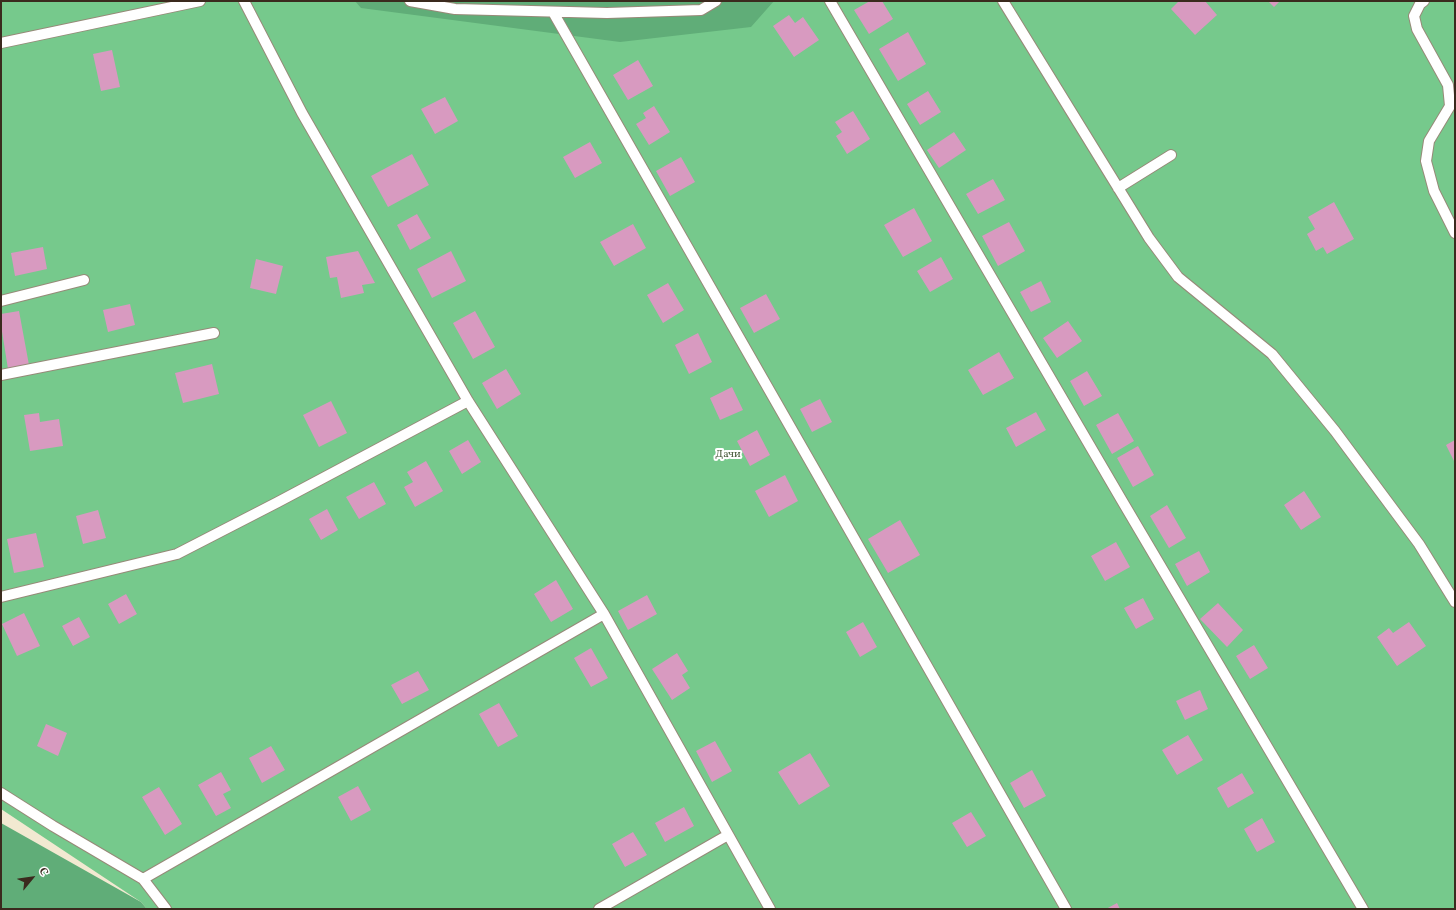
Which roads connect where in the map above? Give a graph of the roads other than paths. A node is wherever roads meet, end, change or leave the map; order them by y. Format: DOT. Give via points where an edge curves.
graph roads {
  1 [pos="200,1"];
  2 [pos="244,1"];
  3 [pos="410,1"];
  4 [pos="716,1"];
  5 [pos="830,1"];
  6 [pos="1003,1"];
  7 [pos="1424,1"];
  8 [pos="553,12"];
  9 [pos="1,43"];
  10 [pos="1171,155"];
  11 [pos="1118,188"];
  12 [pos="1455,233"];
  13 [pos="84,280"];
  14 [pos="1,301"];
  15 [pos="214,333"];
  16 [pos="1,375"];
  17 [pos="468,401"];
  18 [pos="1,597"];
  19 [pos="1455,602"];
  20 [pos="604,614"];
  21 [pos="1,793"];
  22 [pos="728,835"];
  23 [pos="143,879"];
  24 [pos="166,909"];
  25 [pos="599,909"];
  26 [pos="770,909"];
  27 [pos="1066,909"];
  28 [pos="1363,909"];
  1 -- 9 [label="lane"];
  2 -- 17 [label="lane" via="302,113"];
  3 -- 8 [label="lane" via="455,9"];
  4 -- 8 [label="lane" via="701,10"];
  5 -- 28 [label="lane"];
  6 -- 11 [label="lane"];
  7 -- 12 [label="lane" via="1414,16 1418,29 1448,85 1450,106 1429,141 1426,161 1434,191"];
  8 -- 27 [label="lane"];
  10 -- 11 [label="lane"];
  11 -- 19 [label="lane" via="1149,238 1178,277 1272,354 1330,425 1419,544"];
  13 -- 14 [label="lane"];
  15 -- 16 [label="lane"];
  17 -- 18 [label="lane" via="177,554"];
  17 -- 20 [label="lane"];
  20 -- 22 [label="lane"];
  20 -- 23 [label="lane"];
  21 -- 23 [label="lane"];
  22 -- 25 [label="lane"];
  22 -- 26 [label="lane"];
  23 -- 24 [label="lane"];
}
